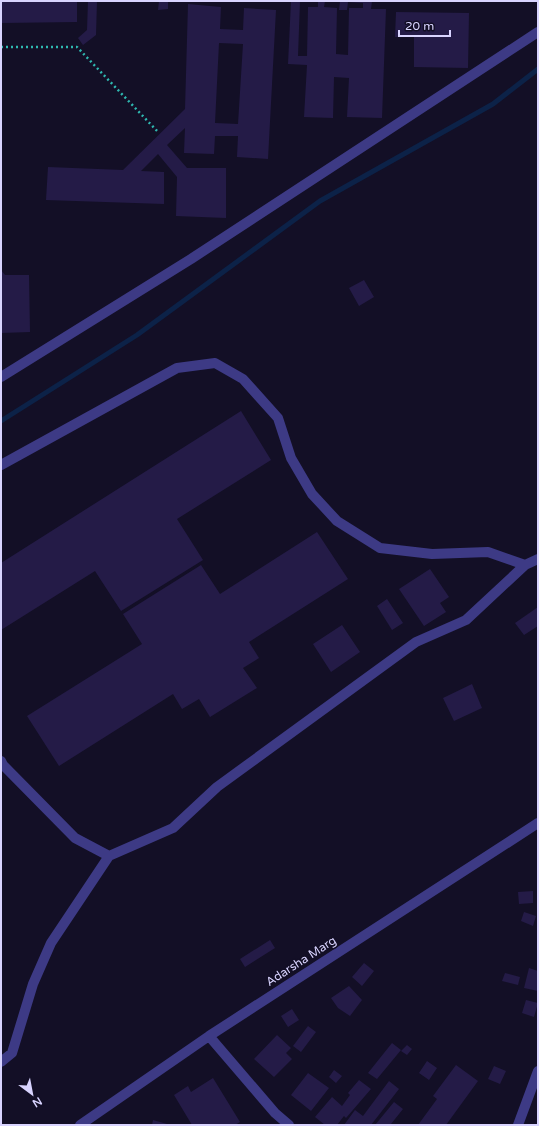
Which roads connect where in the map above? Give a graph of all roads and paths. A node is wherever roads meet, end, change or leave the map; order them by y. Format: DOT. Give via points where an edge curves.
graph roads {
  1 [pos="538,32"];
  2 [pos="1,47"];
  3 [pos="159,133"];
  4 [pos="1,377"];
  5 [pos="1,465"];
  6 [pos="538,559"];
  7 [pos="525,565"];
  8 [pos="1,761"];
  9 [pos="538,823"];
  10 [pos="109,856"];
  11 [pos="209,1036"];
  12 [pos="1,1062"];
  13 [pos="538,1071"];
  14 [pos="80,1125"];
  15 [pos="289,1125"];
  16 [pos="518,1125"];
  1 -- 4 [label="street" via="191,259"];
  2 -- 3 [label="path" via="77,47"];
  5 -- 7 [label="street" via="177,368 215,363 243,379 278,418 291,458 301,476 312,494 337,521 380,548 432,554 488,552"];
  6 -- 7 [label="street"];
  7 -- 10 [label="street" via="466,620 416,642 217,787 173,828"];
  8 -- 10 [label="street" via="75,838"];
  9 -- 11 [label="street, Adarsha Marg"];
  10 -- 12 [label="street" via="51,943 33,984 12,1053"];
  11 -- 14 [label="street, Adarsha Marg"];
  11 -- 15 [label="street" via="275,1113"];
  13 -- 16 [label="street"];
}
